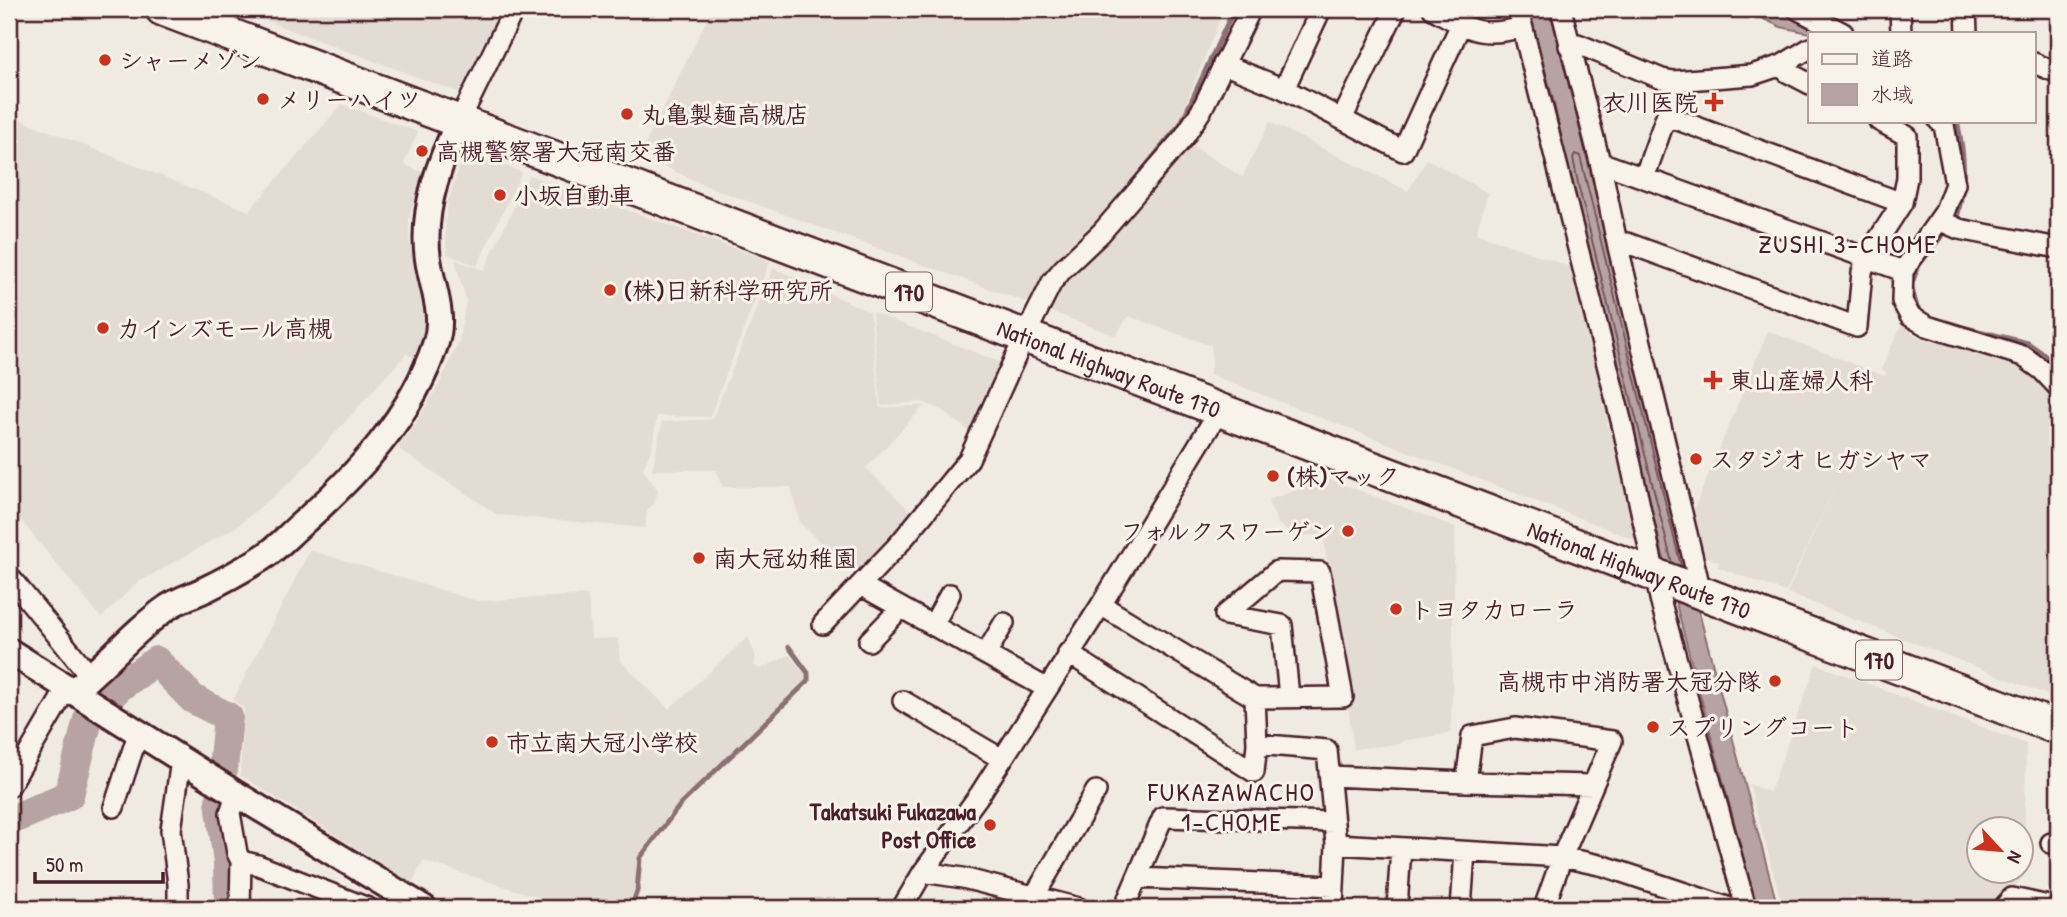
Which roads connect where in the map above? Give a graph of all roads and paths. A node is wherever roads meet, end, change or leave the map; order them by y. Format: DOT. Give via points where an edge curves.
graph roads {
  1 [pos="162,9"];
  2 [pos="514,9"];
  3 [pos="1251,9"];
  4 [pos="1321,9"];
  5 [pos="1395,9"];
  6 [pos="1433,9"];
  7 [pos="1561,9"];
  8 [pos="1797,9"];
  9 [pos="1900,9"];
  10 [pos="1966,9"];
  11 [pos="1520,18"];
  12 [pos="1461,24"];
  13 [pos="1841,32"];
  14 [pos="1902,32"];
  15 [pos="1967,32"];
  16 [pos="1569,46"];
  17 [pos="1808,49"];
  18 [pos="1223,64"];
  19 [pos="1782,65"];
  20 [pos="2036,65"];
  21 [pos="2058,73"];
  22 [pos="1674,82"];
  23 [pos="1808,83"];
  24 [pos="1284,89"];
  25 [pos="1667,116"];
  26 [pos="1342,119"];
  27 [pos="459,122"];
  28 [pos="1881,122"];
  29 [pos="1940,122"];
  30 [pos="1601,166"];
  31 [pos="1644,178"];
  32 [pos="1902,203"];
  33 [pos="1939,220"];
  34 [pos="1617,243"];
  35 [pos="2058,248"];
  36 [pos="1867,257"];
  37 [pos="1903,271"];
  38 [pos="1025,336"];
  39 [pos="2058,387"];
  40 [pos="1219,411"];
  41 [pos="1656,575"];
  42 [pos="9,576"];
  43 [pos="860,585"];
  44 [pos="1701,592"];
  45 [pos="950,594"];
  46 [pos="1101,605"];
  47 [pos="901,608"];
  48 [pos="1004,623"];
  49 [pos="823,624"];
  50 [pos="933,625"];
  51 [pos="869,641"];
  52 [pos="9,651"];
  53 [pos="1068,653"];
  54 [pos="986,654"];
  55 [pos="82,684"];
  56 [pos="1046,688"];
  57 [pos="1289,697"];
  58 [pos="1255,698"];
  59 [pos="903,701"];
  60 [pos="2058,728"];
  61 [pos="138,734"];
  62 [pos="1257,744"];
  63 [pos="1002,759"];
  64 [pos="181,760"];
  65 [pos="1330,776"];
  66 [pos="1466,782"];
  67 [pos="1593,785"];
  68 [pos="9,787"];
  69 [pos="1096,791"];
  70 [pos="236,794"];
  71 [pos="114,807"];
  72 [pos="1334,822"];
  73 [pos="1336,844"];
  74 [pos="1401,848"];
  75 [pos="1465,852"];
  76 [pos="1562,857"];
  77 [pos="241,861"];
  78 [pos="923,872"];
  79 [pos="1137,877"];
  80 [pos="1334,886"];
  81 [pos="1033,902"];
  82 [pos="178,908"];
  83 [pos="240,908"];
  84 [pos="368,908"];
  85 [pos="424,908"];
  86 [pos="902,908"];
  87 [pos="1079,908"];
  88 [pos="1124,908"];
  89 [pos="1333,908"];
  90 [pos="1397,908"];
  91 [pos="1461,908"];
  92 [pos="1544,908"];
  93 [pos="1730,908"];
  94 [pos="1746,908"];
  95 [pos="2003,908"];
  96 [pos="2058,908"];
  1 -- 27 [label="highway, National Highway Route 170 / 170"];
  2 -- 27 [label="street"];
  3 -- 18 [label="street"];
  4 -- 24 [label="street"];
  5 -- 26 [label="street"];
  6 -- 12 [label="street"];
  7 -- 16 [label="street"];
  8 -- 13 [label="street"];
  9 -- 14 [label="street"];
  10 -- 15 [label="street"];
  11 -- 12 [label="street" via="1499,33 1481,33"];
  11 -- 41 [label="street"];
  12 -- 26 [label="street" via="1403,151"];
  16 -- 22 [label="street" via="1578,44"];
  16 -- 30 [label="street"];
  17 -- 19 [label="street"];
  18 -- 24 [label="street"];
  18 -- 38 [label="street" via="1184,137 1052,282"];
  19 -- 22 [label="street" via="1752,75"];
  19 -- 23 [label="street"];
  20 -- 21 [label="street"];
  22 -- 25 [label="street"];
  24 -- 26 [label="street"];
  25 -- 31 [label="street"];
  25 -- 32 [label="street"];
  27 -- 38 [label="highway, National Highway Route 170 / 170"];
  27 -- 55 [label="street" via="433,187 426,223 440,323 437,340 402,414 344,486 265,556 170,605"];
  28 -- 32 [label="street" via="1907,136"];
  29 -- 33 [label="street" via="1955,184"];
  30 -- 31 [label="street"];
  30 -- 34 [label="street"];
  31 -- 36 [label="street"];
  32 -- 36 [label="street"];
  33 -- 35 [label="street" via="1959,229"];
  33 -- 37 [label="street"];
  34 -- 36 [label="street" via="1857,327"];
  34 -- 44 [label="street"];
  36 -- 37 [label="street"];
  37 -- 39 [label="street" via="1902,301 1910,316 1927,326 2023,356"];
  38 -- 40 [label="highway, National Highway Route 170 / 170"];
  38 -- 43 [label="street" via="969,459"];
  40 -- 41 [label="highway, National Highway Route 170 / 170"];
  40 -- 46 [label="street"];
  41 -- 44 [label="highway, National Highway Route 170 / 170"];
  41 -- 94 [label="street"];
  42 -- 55 [label="street"];
  43 -- 47 [label="street"];
  43 -- 49 [label="street"];
  44 -- 60 [label="highway, National Highway Route 170 / 170"];
  45 -- 50 [label="street"];
  46 -- 53 [label="street"];
  46 -- 58 [label="street"];
  47 -- 50 [label="street"];
  47 -- 51 [label="street"];
  48 -- 54 [label="street"];
  50 -- 54 [label="street"];
  52 -- 55 [label="street"];
  53 -- 56 [label="street"];
  53 -- 62 [label="street" via="1254,772"];
  54 -- 56 [label="street"];
  55 -- 61 [label="street"];
  55 -- 68 [label="street" via="61,698"];
  56 -- 63 [label="street"];
  57 -- 57 [label="street" via="1343,697 1320,572 1278,571 1225,615 1282,625"];
  57 -- 58 [label="street"];
  58 -- 62 [label="street"];
  59 -- 63 [label="street"];
  61 -- 64 [label="street"];
  61 -- 71 [label="street"];
  62 -- 65 [label="street" via="1327,750"];
  63 -- 78 [label="street"];
  64 -- 70 [label="street"];
  64 -- 82 [label="street" via="171,830"];
  65 -- 66 [label="street"];
  65 -- 72 [label="street"];
  66 -- 67 [label="street"];
  66 -- 67 [label="street" via="1472,736 1515,727 1612,741"];
  67 -- 76 [label="street"];
  69 -- 81 [label="street"];
  70 -- 77 [label="street" via="229,813"];
  70 -- 85 [label="street"];
  72 -- 73 [label="street"];
  72 -- 79 [label="street" via="1163,817"];
  73 -- 74 [label="street"];
  73 -- 80 [label="street"];
  74 -- 75 [label="street"];
  74 -- 90 [label="street"];
  75 -- 76 [label="street"];
  75 -- 91 [label="street"];
  76 -- 92 [label="street"];
  76 -- 93 [label="street" via="1604,866"];
  77 -- 83 [label="street"];
  77 -- 84 [label="street"];
  78 -- 81 [label="street" via="963,878"];
  78 -- 86 [label="street"];
  79 -- 80 [label="street"];
  79 -- 88 [label="street"];
  80 -- 89 [label="street"];
  81 -- 87 [label="street"];
  95 -- 96 [label="street" via="2012,898"];
}
